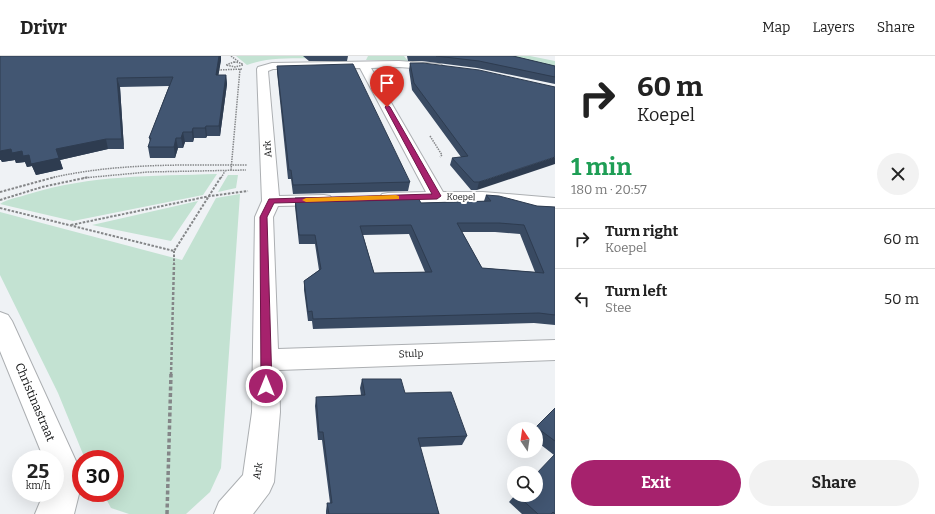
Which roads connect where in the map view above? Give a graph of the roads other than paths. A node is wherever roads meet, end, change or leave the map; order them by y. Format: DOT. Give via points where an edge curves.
graph roads {
  1 [pos="364,64"];
  2 [pos="454,68"];
  3 [pos="271,196"];
  4 [pos="437,196"];
  5 [pos="374,198"];
  6 [pos="342,199"];
  7 [pos="555,203"];
  8 [pos="0,321"];
  9 [pos="555,350"];
  10 [pos="266,360"];
  11 [pos="63,512"];
  12 [pos="231,514"];
  1 -- 2 [label="street"];
  1 -- 3 [label="street, Ark" via="272,66 262,69"];
  1 -- 4 [label="street"];
  3 -- 6 [label="street"];
  3 -- 10 [label="street, Ark" via="264,217"];
  4 -- 5 [label="street, Koepel"];
  4 -- 7 [label="street, Koepel"];
  8 -- 11 [label="street, Christinastraat" via="67,477"];
  9 -- 10 [label="street, Stulp"];
  10 -- 12 [label="street, Ark" via="266,412 258,482"];
}
